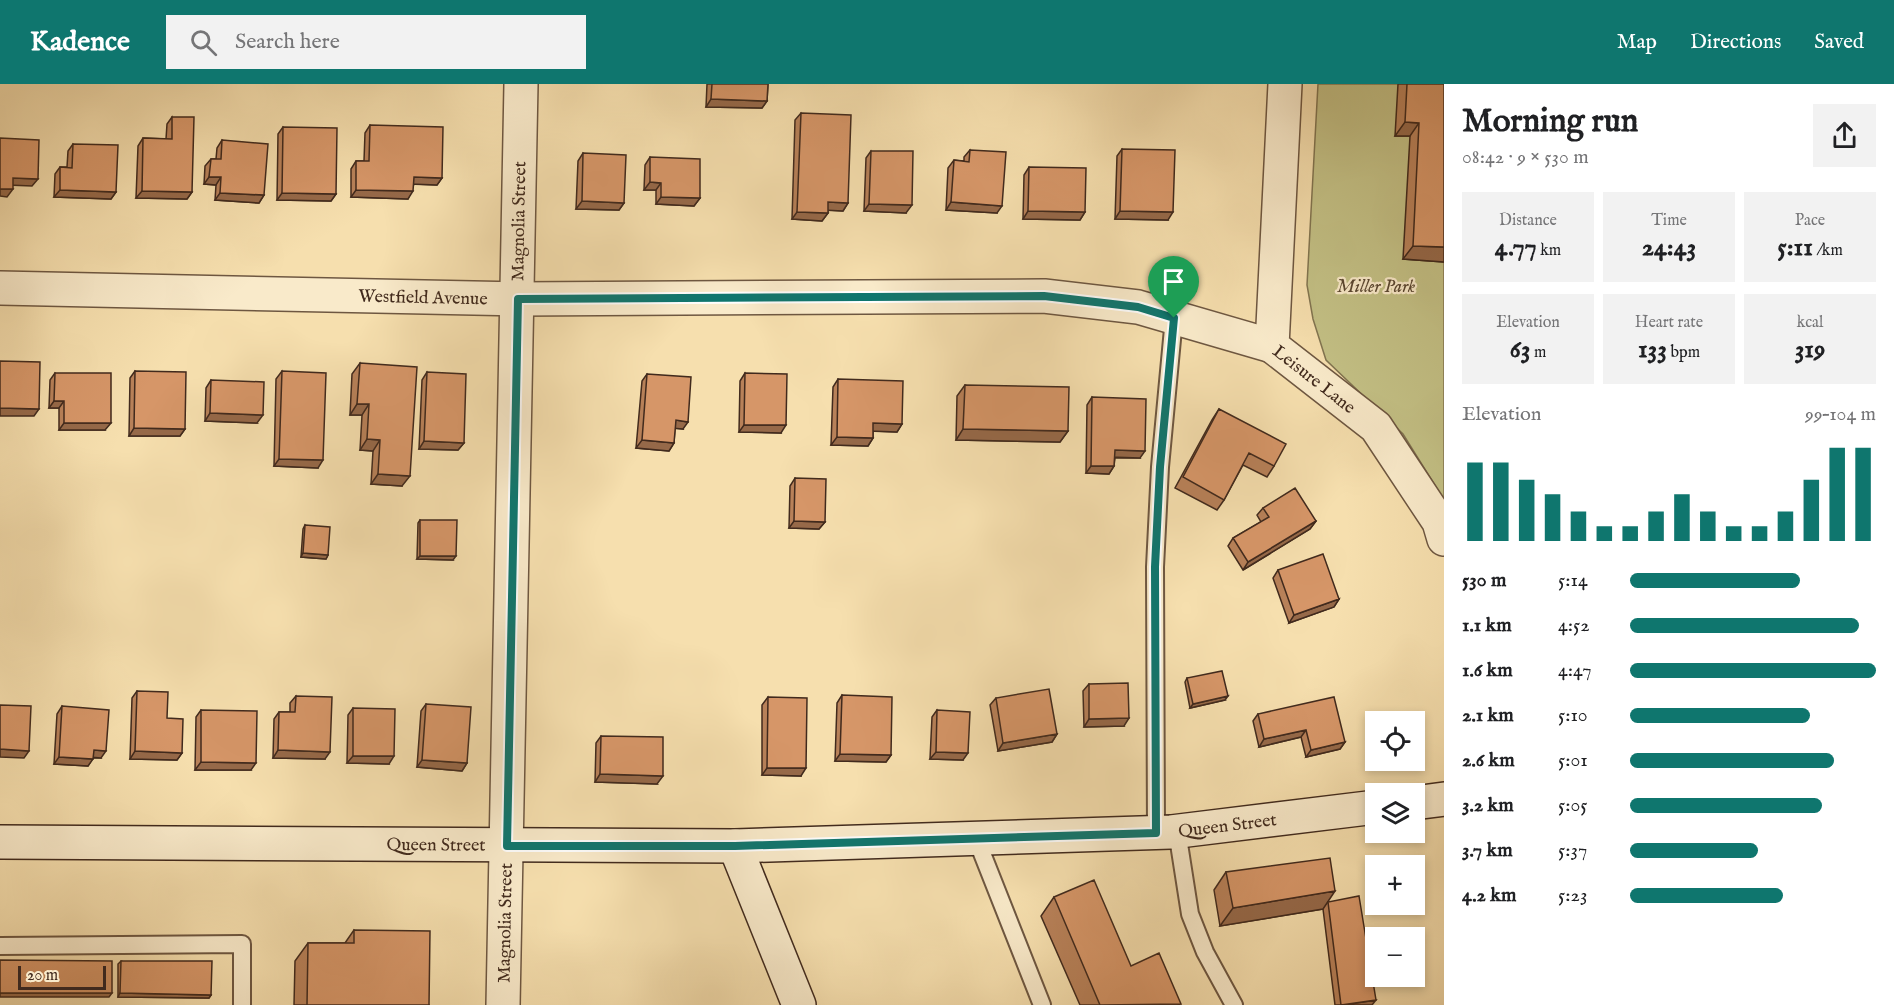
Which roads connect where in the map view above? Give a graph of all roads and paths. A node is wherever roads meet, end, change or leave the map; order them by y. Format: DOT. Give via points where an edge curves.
graph roads {
  1 [pos="521,84"];
  2 [pos="1285,84"];
  3 [pos="0,288"];
  4 [pos="518,299"];
  5 [pos="1174,318"];
  6 [pos="1272,346"];
  7 [pos="1444,539"];
  8 [pos="1444,799"];
  9 [pos="1425,802"];
  10 [pos="1365,808"];
  11 [pos="1166,832"];
  12 [pos="976,838"];
  13 [pos="0,842"];
  14 [pos="507,846"];
  15 [pos="735,846"];
  16 [pos="0,946"];
  17 [pos="242,1005"];
  18 [pos="503,1005"];
  19 [pos="799,1005"];
  20 [pos="1042,1005"];
  21 [pos="1234,1005"];
  1 -- 4 [label="street, Magnolia Street"];
  2 -- 6 [label="street, Leisure Lane"];
  3 -- 4 [label="street, Westfield Avenue"];
  4 -- 5 [label="street, Westfield Avenue" via="1044,296 1138,307"];
  4 -- 14 [label="street, Magnolia Street"];
  5 -- 6 [label="street, Westfield Avenue"];
  5 -- 11 [label="lane" via="1155,567"];
  6 -- 7 [label="street, Leisure Lane" via="1376,427 1439,522"];
  8 -- 9 [label="street"];
  10 -- 11 [label="street, Queen Street"];
  11 -- 12 [label="street, Queen Street"];
  11 -- 21 [label="lane" via="1190,914 1205,952"];
  12 -- 15 [label="street, Queen Street"];
  12 -- 20 [label="lane"];
  13 -- 14 [label="street, Queen Street"];
  14 -- 15 [label="street, Queen Street"];
  14 -- 18 [label="street, Magnolia Street"];
  15 -- 19 [label="street"];
  16 -- 17 [label="lane" via="242,944"];
}
